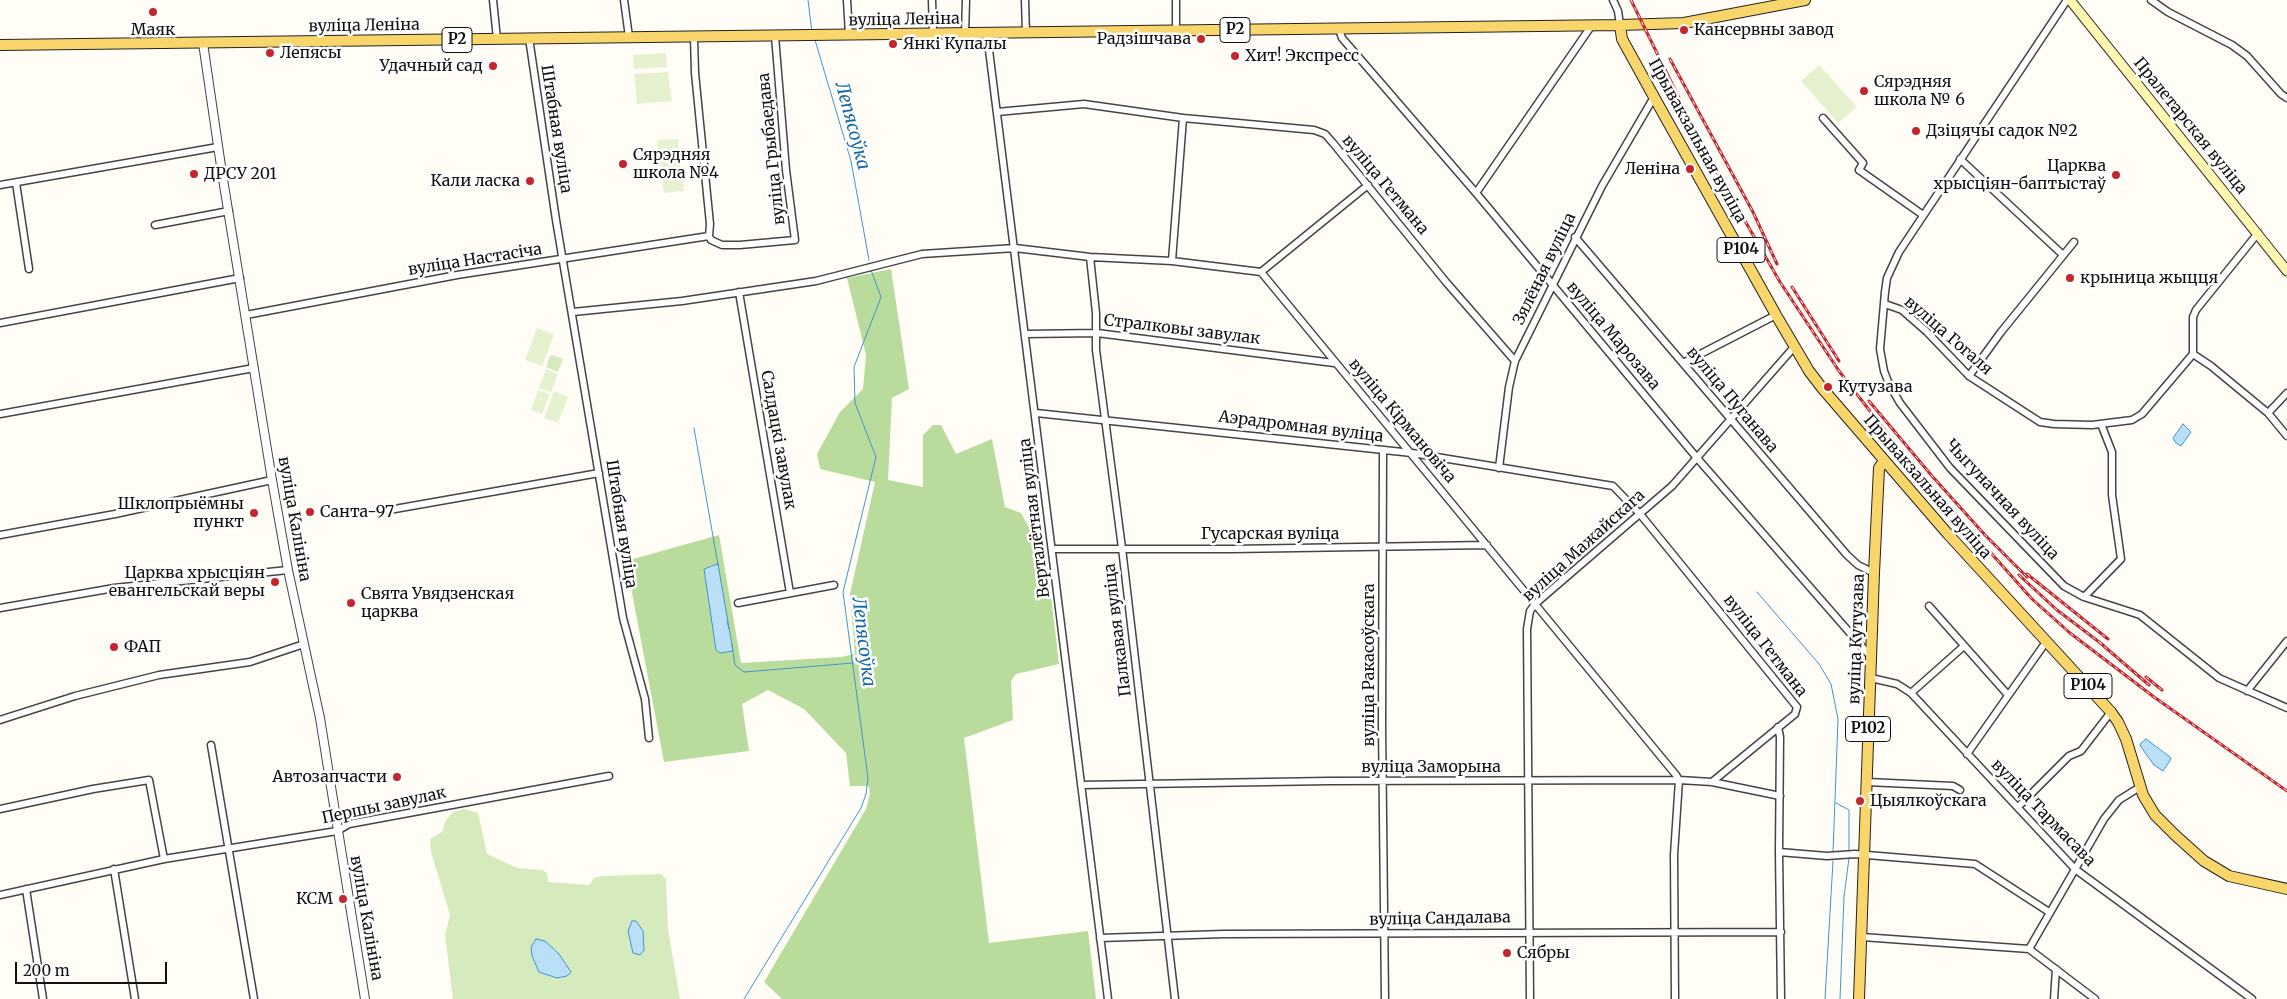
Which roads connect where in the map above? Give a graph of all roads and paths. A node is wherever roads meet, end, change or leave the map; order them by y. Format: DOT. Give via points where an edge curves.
graph roads {
  1 [pos="493,0"];
  2 [pos="624,0"];
  3 [pos="847,0"];
  4 [pos="932,0"];
  5 [pos="966,0"];
  6 [pos="1024,0"];
  7 [pos="1176,0"];
  8 [pos="1613,0"];
  9 [pos="1805,0"];
  10 [pos="2068,0"];
  11 [pos="2151,0"];
  12 [pos="1592,25"];
  13 [pos="1620,25"];
  14 [pos="1339,29"];
  15 [pos="1176,31"];
  16 [pos="1026,33"];
  17 [pos="933,34"];
  18 [pos="965,34"];
  19 [pos="987,34"];
  20 [pos="849,35"];
  21 [pos="775,36"];
  22 [pos="629,37"];
  23 [pos="694,37"];
  24 [pos="529,38"];
  25 [pos="496,39"];
  26 [pos="220,42"];
  27 [pos="184,43"];
  28 [pos="203,43"];
  29 [pos="0,46"];
  30 [pos="205,64"];
  31 [pos="1654,97"];
  32 [pos="2287,98"];
  33 [pos="997,112"];
  34 [pos="1183,118"];
  35 [pos="1823,118"];
  36 [pos="218,147"];
  37 [pos="1960,159"];
  38 [pos="16,183"];
  39 [pos="1368,185"];
  40 [pos="0,186"];
  41 [pos="1476,193"];
  42 [pos="229,211"];
  43 [pos="1923,215"];
  44 [pos="154,225"];
  45 [pos="2258,233"];
  46 [pos="709,236"];
  47 [pos="1575,237"];
  48 [pos="2074,242"];
  49 [pos="1015,248"];
  50 [pos="2063,255"];
  51 [pos="1090,257"];
  52 [pos="563,260"];
  53 [pos="1172,261"];
  54 [pos="29,269"];
  55 [pos="2287,271"];
  56 [pos="1261,272"];
  57 [pos="240,278"];
  58 [pos="1552,285"];
  59 [pos="739,292"];
  60 [pos="1886,304"];
  61 [pos="573,312"];
  62 [pos="246,315"];
  63 [pos="1776,315"];
  64 [pos="0,323"];
  65 [pos="1097,333"];
  66 [pos="1026,334"];
  67 [pos="1795,346"];
  68 [pos="2193,354"];
  69 [pos="1515,361"];
  70 [pos="1334,363"];
  71 [pos="1683,363"];
  72 [pos="254,368"];
  73 [pos="1969,376"];
  74 [pos="2287,393"];
  75 [pos="1036,413"];
  76 [pos="2268,413"];
  77 [pos="0,414"];
  78 [pos="1105,420"];
  79 [pos="1730,420"];
  80 [pos="2101,424"];
  81 [pos="2287,436"];
  82 [pos="1383,451"];
  83 [pos="1412,453"];
  84 [pos="1697,458"];
  85 [pos="1884,461"];
  86 [pos="1499,468"];
  87 [pos="599,473"];
  88 [pos="272,480"];
  89 [pos="389,510"];
  90 [pos="1640,514"];
  91 [pos="0,535"];
  92 [pos="1487,545"];
  93 [pos="1383,547"];
  94 [pos="1122,548"];
  95 [pos="1053,549"];
  96 [pos="288,570"];
  97 [pos="1874,573"];
  98 [pos="834,585"];
  99 [pos="790,593"];
  100 [pos="2084,597"];
  101 [pos="738,603"];
  102 [pos="1535,604"];
  103 [pos="1929,606"];
  104 [pos="0,608"];
  105 [pos="2287,641"];
  106 [pos="2046,642"];
  107 [pos="304,644"];
  108 [pos="1964,646"];
  109 [pos="1871,658"];
  110 [pos="1871,678"];
  111 [pos="2247,691"];
  112 [pos="1911,693"];
  113 [pos="2008,695"];
  114 [pos="2287,708"];
  115 [pos="2111,712"];
  116 [pos="0,720"];
  117 [pos="1778,728"];
  118 [pos="649,738"];
  119 [pos="211,745"];
  120 [pos="1967,754"];
  121 [pos="609,776"];
  122 [pos="1679,780"];
  123 [pos="1384,781"];
  124 [pos="1529,781"];
  125 [pos="1712,782"];
  126 [pos="1866,782"];
  127 [pos="1149,783"];
  128 [pos="1082,785"];
  129 [pos="2140,787"];
  130 [pos="1960,790"];
  131 [pos="1780,796"];
  132 [pos="2018,807"];
  133 [pos="0,809"];
  134 [pos="337,831"];
  135 [pos="228,847"];
  136 [pos="1779,852"];
  137 [pos="1864,856"];
  138 [pos="164,859"];
  139 [pos="114,869"];
  140 [pos="2075,869"];
  141 [pos="26,889"];
  142 [pos="2287,889"];
  143 [pos="0,895"];
  144 [pos="2049,912"];
  145 [pos="1530,932"];
  146 [pos="1673,932"];
  147 [pos="1781,932"];
  148 [pos="1385,934"];
  149 [pos="1167,936"];
  150 [pos="1100,938"];
  151 [pos="1862,938"];
  152 [pos="2029,948"];
  153 [pos="2056,969"];
  154 [pos="43,999"];
  155 [pos="135,999"];
  156 [pos="254,999"];
  157 [pos="365,999"];
  158 [pos="1108,999"];
  159 [pos="1175,999"];
  160 [pos="1385,999"];
  161 [pos="1530,999"];
  162 [pos="1675,999"];
  163 [pos="1781,999"];
  164 [pos="1859,999"];
  165 [pos="2054,999"];
  166 [pos="2095,999"];
  167 [pos="2252,999"];
  1 -- 25 [label="street"];
  2 -- 22 [label="street"];
  3 -- 20 [label="street"];
  4 -- 17 [label="street"];
  5 -- 18 [label="street"];
  6 -- 16 [label="street"];
  7 -- 15 [label="street"];
  8 -- 13 [label="street"];
  9 -- 13 [label="main road, вуліца Леніна / Р2" via="1684,23"];
  10 -- 37 [label="street, Чыгуначная вуліца"];
  10 -- 45 [label="main road, Пралетарская вуліца"];
  11 -- 32 [label="street" via="2247,56"];
  12 -- 13 [label="main road, вуліца Леніна / Р2"];
  12 -- 14 [label="main road, вуліца Леніна / Р2"];
  12 -- 41 [label="street"];
  13 -- 31 [label="main road, Прывакзальная вуліца / Р104" via="1622,39"];
  14 -- 15 [label="main road, вуліца Леніна / Р2"];
  14 -- 41 [label="street, вуліца Марозава" via="1342,38"];
  15 -- 16 [label="main road, вуліца Леніна / Р2"];
  16 -- 19 [label="main road, вуліца Леніна / Р2"];
  17 -- 18 [label="main road, вуліца Леніна / Р2"];
  17 -- 20 [label="main road, вуліца Леніна / Р2"];
  18 -- 19 [label="main road, вуліца Леніна / Р2"];
  19 -- 33 [label="street, Верталётная вуліца"];
  20 -- 21 [label="main road, вуліца Леніна / Р2"];
  21 -- 23 [label="main road, вуліца Леніна / Р2"];
  21 -- 46 [label="street, вуліца Грыбаедава" via="795,240 722,245"];
  22 -- 23 [label="main road, вуліца Леніна / Р2"];
  22 -- 24 [label="main road, вуліца Леніна / Р2"];
  23 -- 46 [label="street" via="694,73"];
  24 -- 25 [label="main road, вуліца Леніна / Р2"];
  24 -- 52 [label="street, Штабная вуліца"];
  25 -- 26 [label="main road, вуліца Леніна / Р2"];
  26 -- 28 [label="main road, вуліца Леніна / Р2"];
  26 -- 30 [label="street" via="207,51"];
  27 -- 28 [label="main road, вуліца Леніна / Р2"];
  27 -- 29 [label="main road, вуліца Леніна / Р2"];
  27 -- 30 [label="street" via="199,50"];
  28 -- 30 [label="street, вуліца Калініна"];
  30 -- 36 [label="street, вуліца Калініна"];
  31 -- 47 [label="street, Зялёная вуліца"];
  31 -- 63 [label="main road, Прывакзальная вуліца / Р104"];
  33 -- 34 [label="street, вуліца Гетмана" via="1084,104"];
  33 -- 49 [label="street, Верталётная вуліца"];
  34 -- 39 [label="street, вуліца Гетмана" via="1314,130 1325,134"];
  34 -- 53 [label="street"];
  35 -- 43 [label="street" via="1863,163 1859,170"];
  36 -- 38 [label="street"];
  36 -- 42 [label="street, вуліца Калініна"];
  37 -- 43 [label="street, Чыгуначная вуліца"];
  37 -- 50 [label="street"];
  38 -- 40 [label="street"];
  38 -- 54 [label="street"];
  39 -- 56 [label="street"];
  39 -- 69 [label="street, вуліца Гетмана"];
  41 -- 58 [label="street, вуліца Марозава"];
  42 -- 44 [label="street"];
  42 -- 57 [label="street, вуліца Калініна"];
  43 -- 60 [label="street, Чыгуначная вуліца" via="1887,278"];
  45 -- 55 [label="main road, Пралетарская вуліца"];
  45 -- 68 [label="street" via="2196,310 2193,317"];
  46 -- 52 [label="street, вуліца Настасіча"];
  47 -- 58 [label="street, Зялёная вуліца"];
  47 -- 71 [label="street, вуліца Пуганава"];
  48 -- 50 [label="street"];
  49 -- 51 [label="street"];
  49 -- 59 [label="street" via="922,254 816,281"];
  49 -- 66 [label="street, Верталётная вуліца"];
  50 -- 73 [label="street"];
  51 -- 53 [label="street"];
  51 -- 65 [label="street, Палкавая вуліца"];
  52 -- 61 [label="street, Штабная вуліца"];
  52 -- 62 [label="street, вуліца Настасіча" via="457,275"];
  53 -- 56 [label="street"];
  56 -- 70 [label="street, вуліца Кірмановіча"];
  57 -- 62 [label="street, вуліца Калініна"];
  57 -- 64 [label="street"];
  58 -- 69 [label="street, Зялёная вуліца"];
  58 -- 84 [label="street, вуліца Марозава"];
  59 -- 61 [label="street"];
  59 -- 99 [label="street, Салдацкі завулак"];
  60 -- 73 [label="street, вуліца Гогаля" via="1902,310"];
  60 -- 100 [label="street, Чыгуначная вуліца" via="1880,349 1889,384 1900,403 1950,468 2064,586"];
  61 -- 87 [label="street, Штабная вуліца"];
  62 -- 72 [label="street, вуліца Калініна"];
  63 -- 67 [label="main road, Прывакзальная вуліца / Р104"];
  63 -- 71 [label="street"];
  65 -- 66 [label="street, Стралковы завулак"];
  65 -- 70 [label="street, Стралковы завулак"];
  65 -- 78 [label="street, Палкавая вуліца" via="1096,350"];
  66 -- 75 [label="street, Верталётная вуліца"];
  67 -- 79 [label="street, вуліца Мажайскага"];
  67 -- 85 [label="main road, Прывакзальная вуліца / Р104" via="1822,388"];
  68 -- 76 [label="street"];
  68 -- 80 [label="street, вуліца Гогаля" via="2142,414 2132,420"];
  69 -- 86 [label="street, Зялёная вуліца"];
  70 -- 83 [label="street, вуліца Кірмановіча"];
  71 -- 79 [label="street, вуліца Пуганава"];
  72 -- 77 [label="street"];
  72 -- 88 [label="street, вуліца Калініна"];
  73 -- 80 [label="street, вуліца Гогаля" via="2040,422"];
  74 -- 76 [label="street"];
  75 -- 78 [label="street, Аэрадромная вуліца"];
  75 -- 95 [label="street, Верталётная вуліца"];
  76 -- 81 [label="street"];
  78 -- 82 [label="street, Аэрадромная вуліца"];
  78 -- 94 [label="street, Палкавая вуліца"];
  79 -- 84 [label="street, вуліца Мажайскага"];
  79 -- 97 [label="street, вуліца Пуганава" via="1847,555"];
  80 -- 100 [label="street" via="2112,452 2112,495 2121,558"];
  82 -- 83 [label="street, Аэрадромная вуліца"];
  82 -- 93 [label="street, вуліца Ракасоўскага"];
  83 -- 86 [label="street, Аэрадромная вуліца"];
  83 -- 92 [label="street, вуліца Кірмановіча"];
  84 -- 90 [label="street, вуліца Мажайскага"];
  84 -- 109 [label="street, вуліца Марозава"];
  85 -- 97 [label="main road, вуліца Кутузава / Р102" via="1879,468"];
  85 -- 106 [label="main road, Прывакзальная вуліца / Р104"];
  86 -- 90 [label="street, Аэрадромная вуліца" via="1613,486"];
  87 -- 89 [label="street"];
  87 -- 118 [label="street, Штабная вуліца" via="623,618 645,699"];
  88 -- 91 [label="street"];
  88 -- 96 [label="street, вуліца Калініна"];
  90 -- 102 [label="street, вуліца Мажайскага"];
  90 -- 117 [label="street, вуліца Гетмана" via="1796,703 1795,714"];
  92 -- 93 [label="street, Гусарская вуліца"];
  92 -- 102 [label="street, вуліца Кірмановіча"];
  93 -- 94 [label="street, Гусарская вуліца"];
  93 -- 123 [label="street, вуліца Ракасоўскага"];
  94 -- 95 [label="street, Гусарская вуліца"];
  94 -- 127 [label="street, Палкавая вуліца"];
  95 -- 128 [label="street, Верталётная вуліца"];
  96 -- 104 [label="street" via="114,588"];
  96 -- 107 [label="street, вуліца Калініна"];
  97 -- 109 [label="main road, вуліца Кутузава / Р102"];
  98 -- 99 [label="street"];
  99 -- 101 [label="street"];
  100 -- 111 [label="street, Чыгуначная вуліца" via="2140,616 2219,678"];
  102 -- 122 [label="street, вуліца Кірмановіча"];
  102 -- 124 [label="street, вуліца Мажайскага" via="1527,620"];
  103 -- 108 [label="street"];
  105 -- 111 [label="street"];
  106 -- 113 [label="street"];
  106 -- 115 [label="main road, Прывакзальная вуліца / Р104"];
  107 -- 116 [label="street" via="250,662 159,675 75,696"];
  107 -- 134 [label="street, вуліца Калініна" via="320,718"];
  108 -- 112 [label="street"];
  108 -- 113 [label="street"];
  109 -- 110 [label="main road, вуліца Кутузава / Р102"];
  110 -- 112 [label="street, вуліца Тармасава" via="1896,684"];
  110 -- 126 [label="main road, вуліца Кутузава / Р102"];
  111 -- 114 [label="street, Чыгуначная вуліца"];
  112 -- 120 [label="street, вуліца Тармасава"];
  113 -- 120 [label="street"];
  115 -- 129 [label="main road, Прывакзальная вуліца / Р104" via="2126,739"];
  115 -- 132 [label="street" via="2081,751 2069,756"];
  117 -- 125 [label="street, вуліца Гетмана"];
  117 -- 131 [label="street"];
  119 -- 135 [label="street"];
  120 -- 132 [label="street, вуліца Тармасава"];
  121 -- 134 [label="street, Першы завулак" via="349,824"];
  122 -- 124 [label="street, вуліца Заморына"];
  122 -- 125 [label="street, вуліца Заморына"];
  122 -- 146 [label="street"];
  123 -- 124 [label="street, вуліца Заморына"];
  123 -- 127 [label="street, вуліца Заморына"];
  123 -- 148 [label="street, вуліца Ракасоўскага"];
  124 -- 145 [label="street, вуліца Мажайскага"];
  125 -- 131 [label="street, вуліца Заморына"];
  126 -- 130 [label="street" via="1953,786"];
  126 -- 137 [label="main road, вуліца Кутузава / Р102"];
  127 -- 128 [label="street, вуліца Заморына"];
  127 -- 149 [label="street, Палкавая вуліца"];
  128 -- 150 [label="street, Верталётная вуліца"];
  129 -- 140 [label="street" via="2120,800 2104,819"];
  129 -- 142 [label="main road, Прывакзальная вуліца / Р104" via="2156,814 2175,836 2214,868 2242,880"];
  131 -- 136 [label="street"];
  132 -- 140 [label="street, вуліца Тармасава"];
  133 -- 138 [label="street" via="150,780"];
  134 -- 135 [label="street, Першы завулак"];
  134 -- 157 [label="street, вуліца Калініна"];
  135 -- 138 [label="street, Першы завулак"];
  135 -- 156 [label="street"];
  136 -- 137 [label="street"];
  136 -- 147 [label="street"];
  137 -- 144 [label="street" via="1975,864"];
  137 -- 151 [label="main road, вуліца Кутузава / Р102"];
  138 -- 139 [label="street, Першы завулак"];
  139 -- 141 [label="street, Першы завулак"];
  139 -- 155 [label="street"];
  140 -- 144 [label="street"];
  140 -- 167 [label="street, вуліца Тармасава"];
  141 -- 143 [label="street, Першы завулак"];
  141 -- 154 [label="street"];
  144 -- 152 [label="street"];
  145 -- 146 [label="street, вуліца Сандалава"];
  145 -- 148 [label="street, вуліца Сандалава"];
  145 -- 161 [label="street, вуліца Мажайскага"];
  146 -- 147 [label="street, вуліца Сандалава"];
  146 -- 162 [label="street"];
  147 -- 163 [label="street"];
  148 -- 149 [label="street, вуліца Сандалава"];
  148 -- 160 [label="street, вуліца Ракасоўскага"];
  149 -- 150 [label="street, вуліца Сандалава"];
  149 -- 159 [label="street, Палкавая вуліца"];
  150 -- 158 [label="street, Верталётная вуліца"];
  151 -- 152 [label="street"];
  151 -- 164 [label="main road, вуліца Кутузава / Р102"];
  152 -- 153 [label="street"];
  153 -- 165 [label="street"];
  153 -- 166 [label="street"];
}
